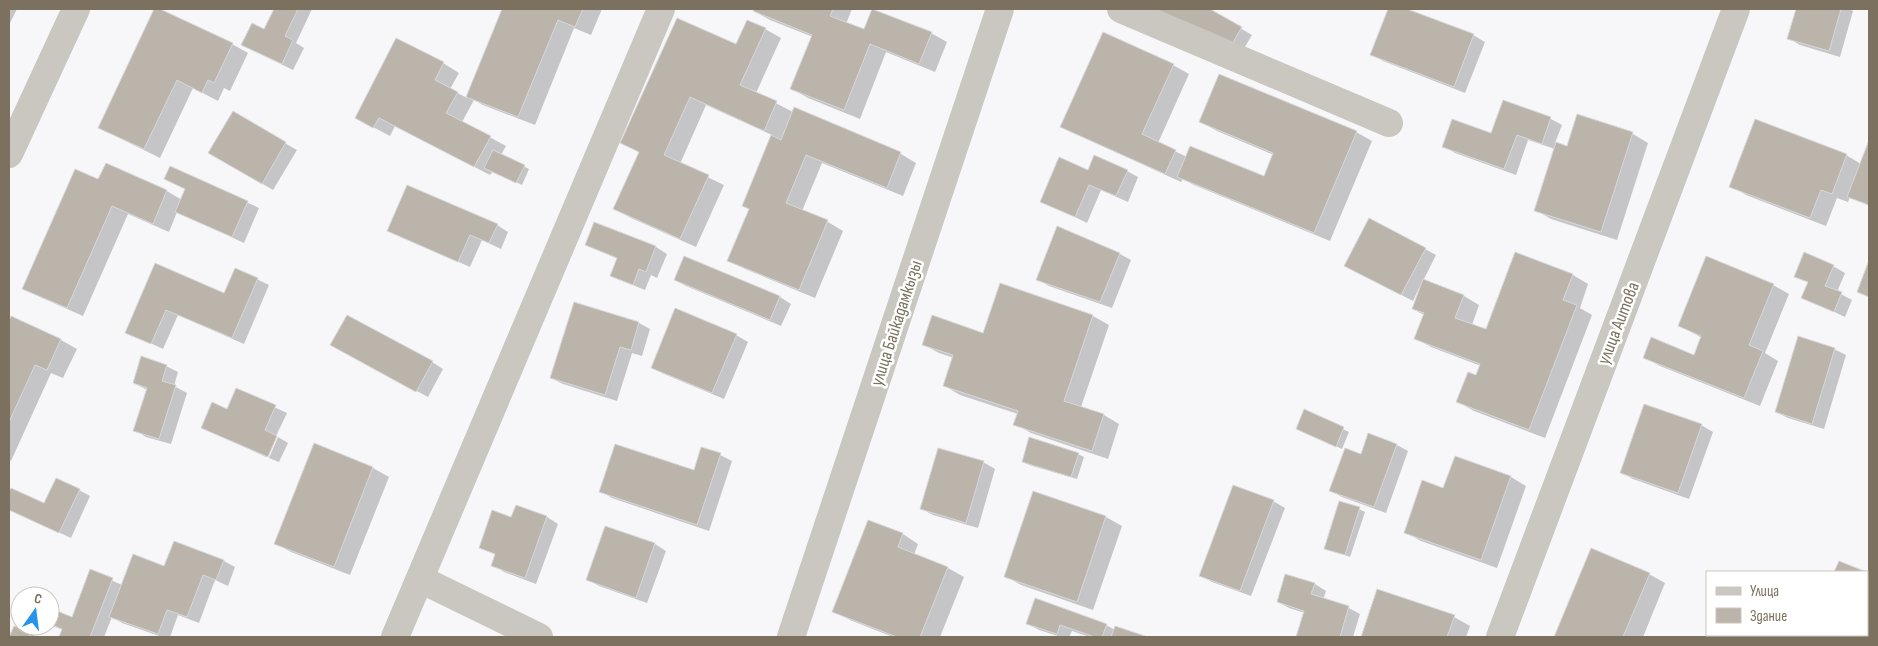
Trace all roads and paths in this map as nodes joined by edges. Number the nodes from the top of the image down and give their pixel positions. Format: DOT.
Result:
graph roads {
  1 [pos="76,9"];
  2 [pos="661,9"];
  3 [pos="1000,9"];
  4 [pos="1121,9"];
  5 [pos="1736,9"];
  6 [pos="1389,123"];
  7 [pos="9,154"];
  8 [pos="420,578"];
  9 [pos="395,637"];
  10 [pos="539,637"];
  11 [pos="791,637"];
  12 [pos="1500,637"];
  1 -- 7 [label="street"];
  2 -- 8 [label="street"];
  3 -- 11 [label="street, улица Байкадамкызы"];
  4 -- 6 [label="street"];
  5 -- 12 [label="street, улица Аитова"];
  8 -- 9 [label="street"];
  8 -- 10 [label="street"];
}
